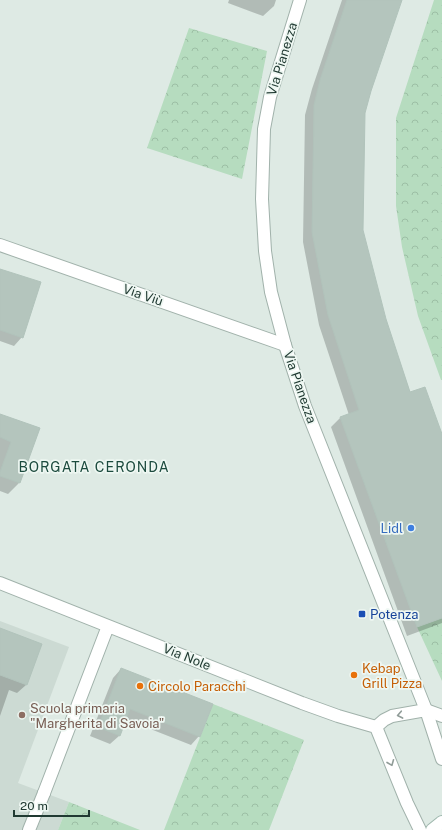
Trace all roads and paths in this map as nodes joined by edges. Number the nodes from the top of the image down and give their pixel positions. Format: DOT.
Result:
graph roads {
  1 [pos="300,0"];
  2 [pos="0,245"];
  3 [pos="285,344"];
  4 [pos="0,583"];
  5 [pos="108,626"];
  6 [pos="426,710"];
  7 [pos="442,716"];
  8 [pos="376,727"];
  9 [pos="442,758"];
  10 [pos="442,822"];
  11 [pos="29,830"];
  12 [pos="420,830"];
  13 [pos="432,830"];
  1 -- 3 [label="street, Via Pianezza"];
  2 -- 3 [label="street, Via Viù"];
  3 -- 6 [label="street, Via Pianezza"];
  4 -- 5 [label="street, Via Nole"];
  5 -- 8 [label="street, Via Nole"];
  5 -- 11 [label="street"];
  6 -- 7 [label="street"];
  6 -- 8 [label="street, one-way"];
  6 -- 9 [label="street, Via Pianezza"];
  8 -- 12 [label="street, one-way"];
  10 -- 13 [label="street"];
}
